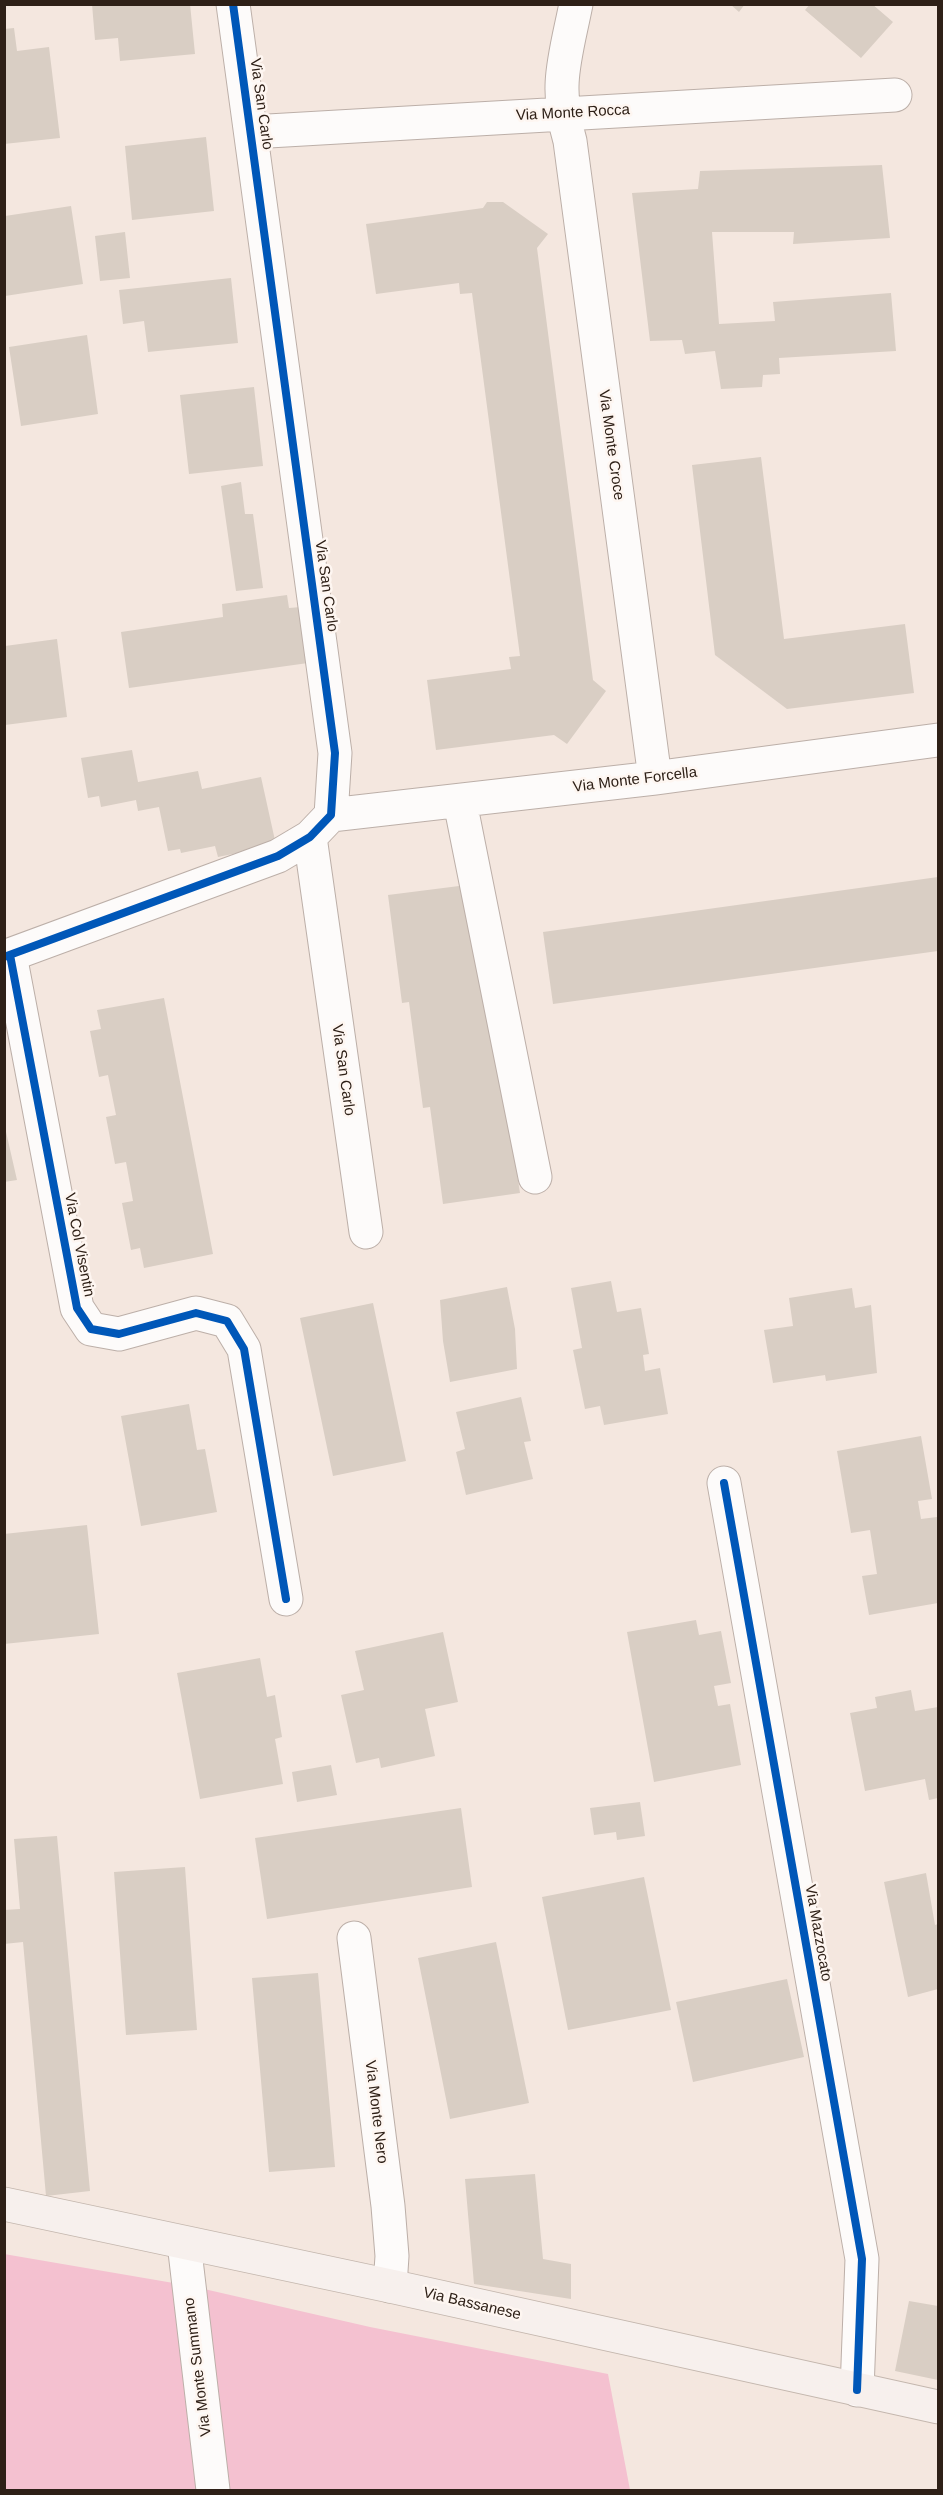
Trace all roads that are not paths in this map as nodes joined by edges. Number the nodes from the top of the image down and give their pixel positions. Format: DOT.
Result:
graph roads {
  1 [pos="233,4"];
  2 [pos="576,4"];
  3 [pos="896,94"];
  4 [pos="562,113"];
  5 [pos="251,132"];
  6 [pos="939,740"];
  7 [pos="654,778"];
  8 [pos="460,802"];
  9 [pos="321,826"];
  10 [pos="7,956"];
  11 [pos="535,1177"];
  12 [pos="366,1232"];
  13 [pos="724,1484"];
  14 [pos="286,1599"];
  15 [pos="354,1938"];
  16 [pos="4,2204"];
  17 [pos="184,2242"];
  18 [pos="390,2286"];
  19 [pos="857,2390"];
  20 [pos="939,2408"];
  21 [pos="213,2490"];
  1 -- 5 [label="street, Via San Carlo"];
  2 -- 4 [label="street, Via Monte Croce"];
  3 -- 4 [label="street, Via Monte Rocca"];
  4 -- 5 [label="street, Via Monte Rocca"];
  4 -- 7 [label="street, Via Monte Croce"];
  5 -- 9 [label="street, Via San Carlo"];
  6 -- 7 [label="street, Via Monte Forcella"];
  7 -- 8 [label="street, Via Monte Forcella"];
  8 -- 9 [label="street, Via Monte Forcella"];
  8 -- 11 [label="street"];
  9 -- 10 [label="street"];
  9 -- 12 [label="street, Via San Carlo"];
  10 -- 14 [label="street, Via Col Visentin"];
  13 -- 19 [label="street, Via Mazzocato"];
  15 -- 18 [label="street, Via Monte Nero"];
  16 -- 17 [label="main road, Via Bassanese"];
  17 -- 18 [label="main road, Via Bassanese"];
  17 -- 21 [label="street, Via Monte Summano"];
  18 -- 19 [label="main road, Via Bassanese"];
  19 -- 20 [label="main road, Via Bassanese"];
}
